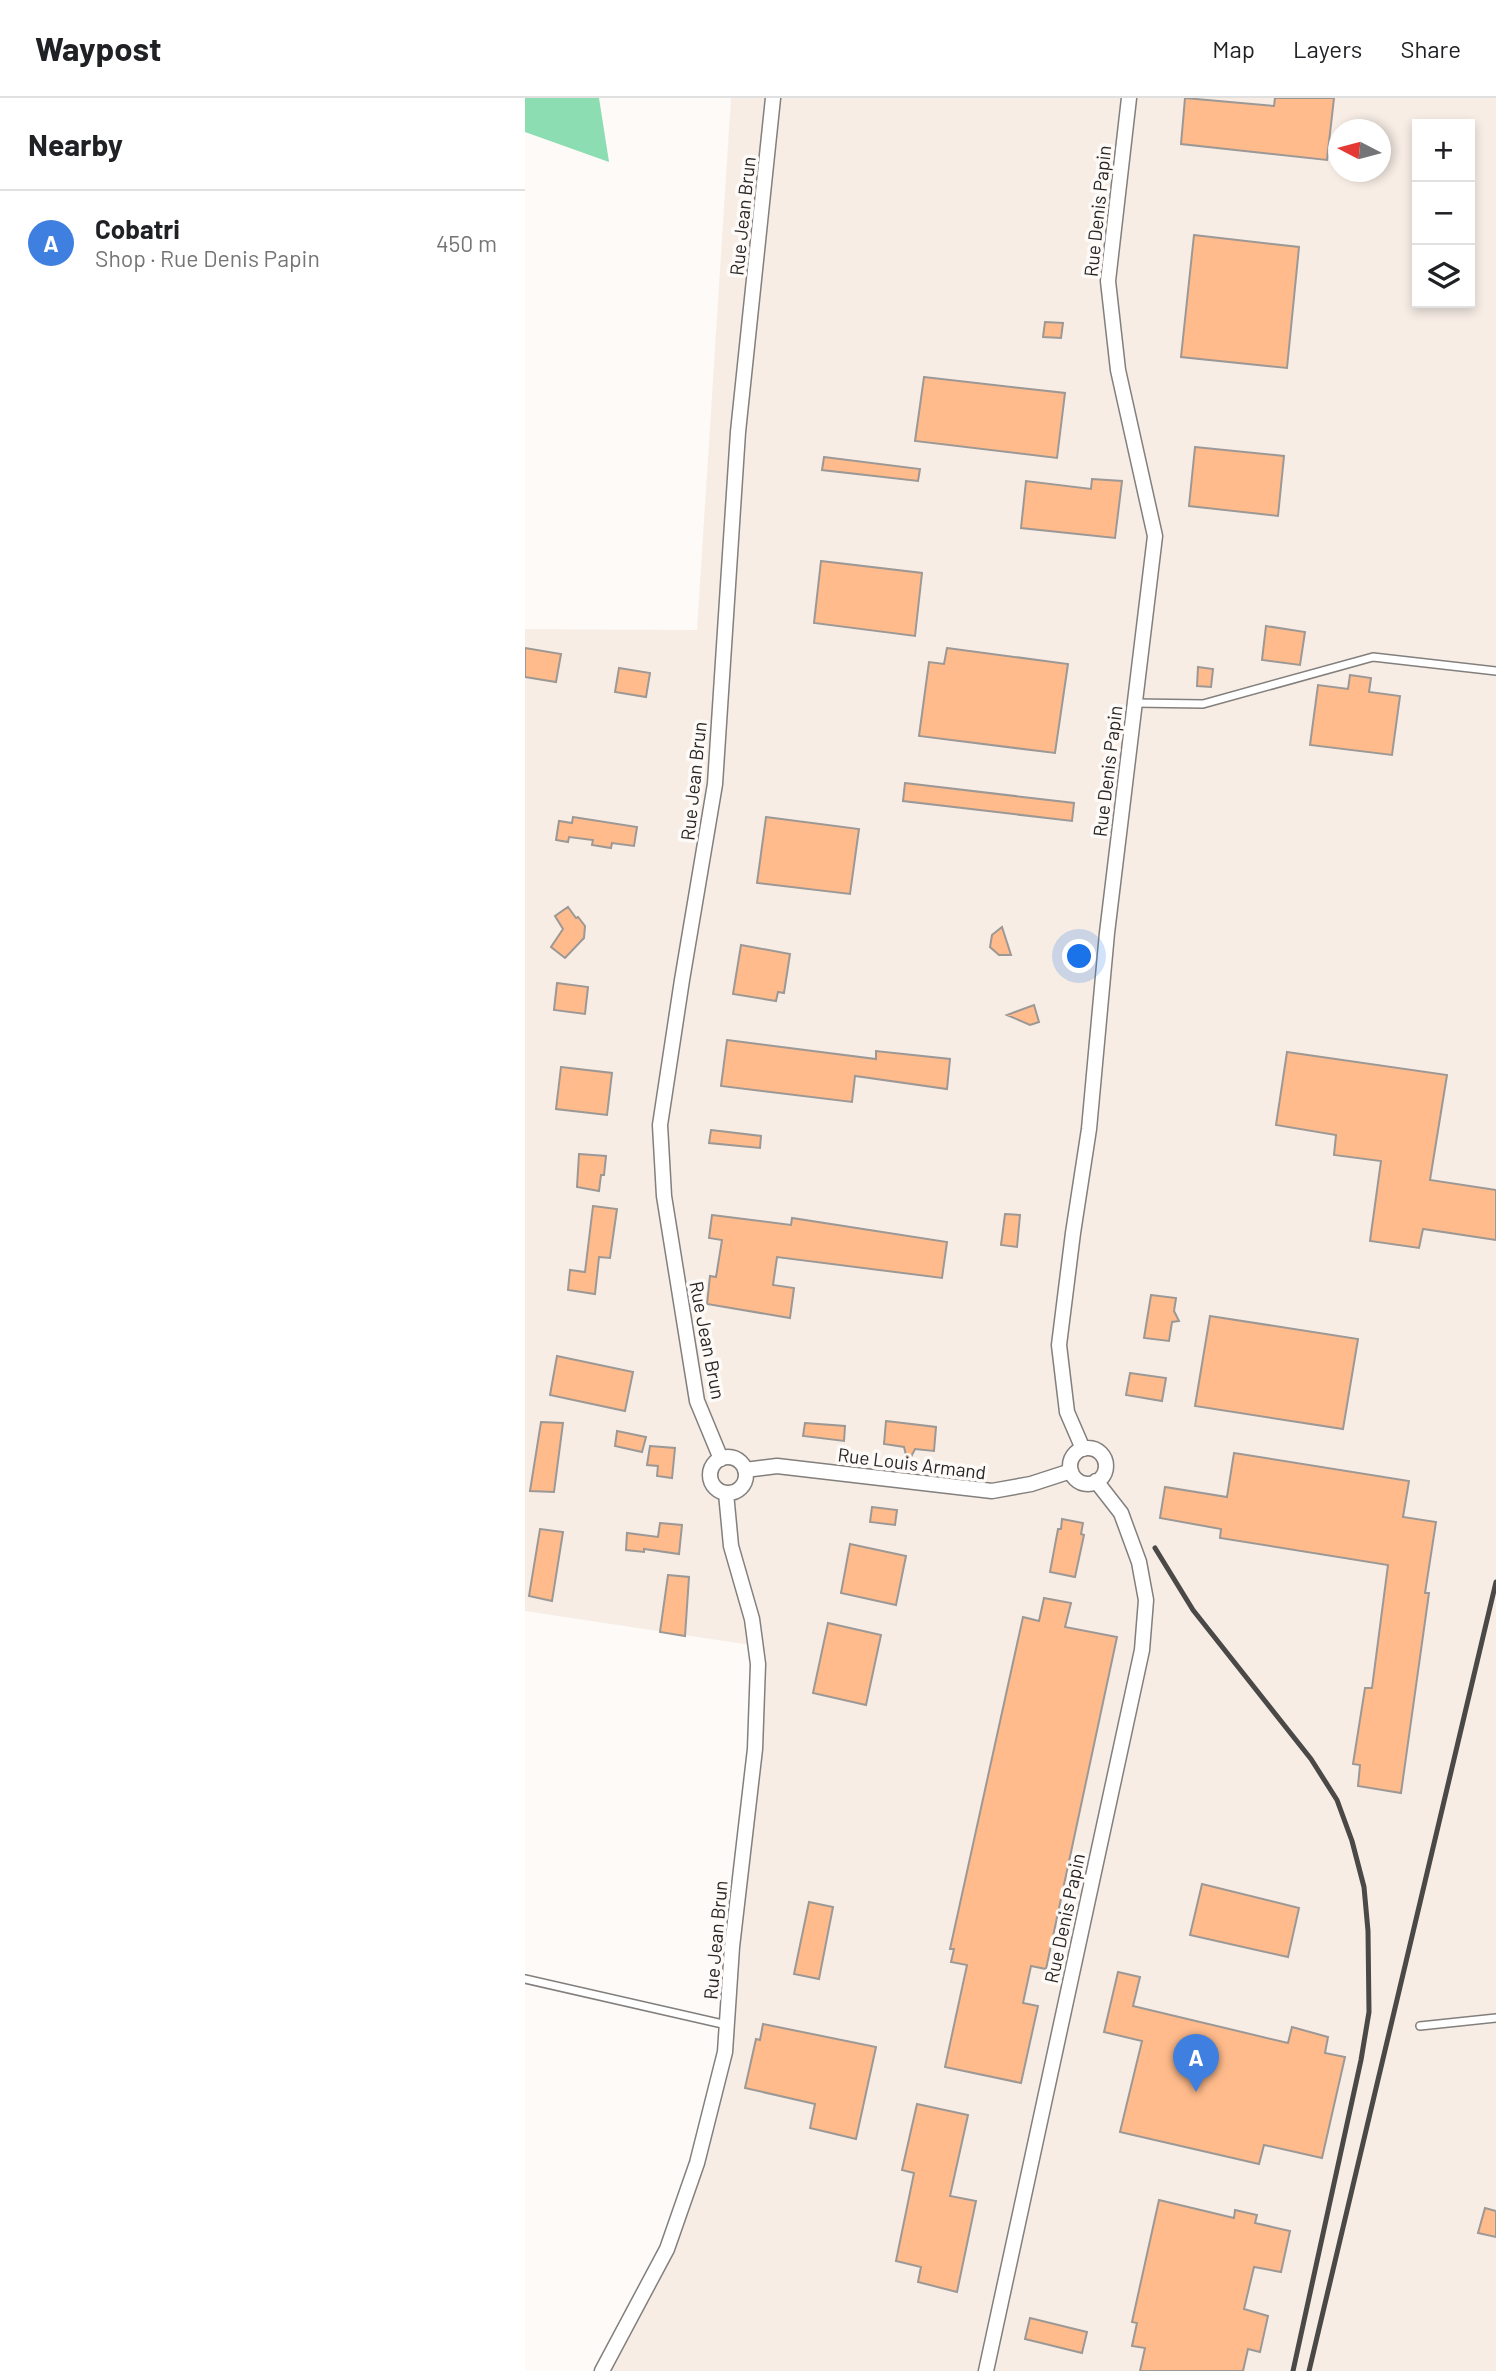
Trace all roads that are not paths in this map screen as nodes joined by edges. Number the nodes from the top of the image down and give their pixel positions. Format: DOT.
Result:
graph roads {
  1 [pos="773,98"];
  2 [pos="1129,98"];
  3 [pos="1496,671"];
  4 [pos="1135,703"];
  5 [pos="1083,1449"];
  6 [pos="721,1459"];
  7 [pos="745,1470"];
  8 [pos="1071,1471"];
  9 [pos="1096,1481"];
  10 [pos="726,1493"];
  11 [pos="525,1979"];
  12 [pos="1496,2018"];
  13 [pos="727,2025"];
  14 [pos="1420,2026"];
  15 [pos="602,2371"];
  16 [pos="986,2371"];
  1 -- 6 [label="street, Rue Jean Brun"];
  2 -- 4 [label="street, Rue Denis Papin"];
  3 -- 4 [label="lane"];
  4 -- 5 [label="street, Rue Denis Papin"];
  5 -- 8 [label="street"];
  5 -- 9 [label="street"];
  6 -- 7 [label="street"];
  6 -- 10 [label="street"];
  7 -- 8 [label="street, Rue Louis Armand"];
  7 -- 10 [label="street"];
  8 -- 9 [label="street"];
  9 -- 16 [label="street, Rue Denis Papin"];
  10 -- 13 [label="street, Rue Jean Brun"];
  11 -- 13 [label="lane"];
  12 -- 14 [label="lane"];
  13 -- 15 [label="street, Rue Jean Brun"];
}
